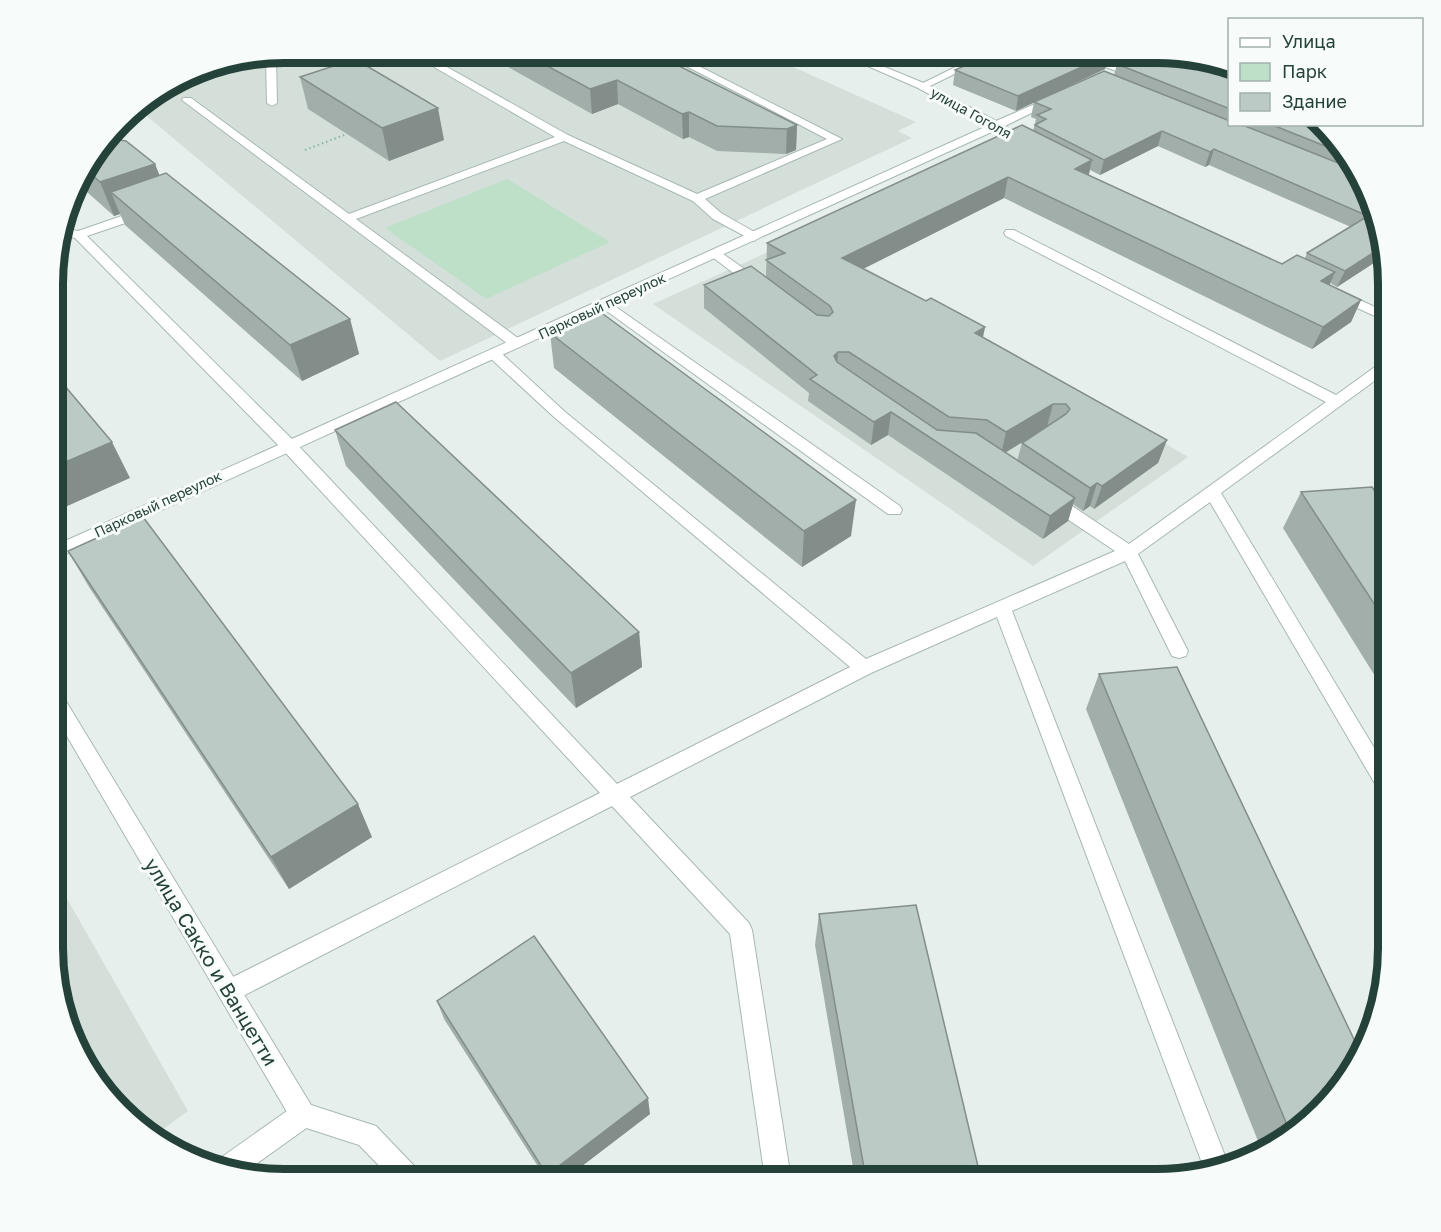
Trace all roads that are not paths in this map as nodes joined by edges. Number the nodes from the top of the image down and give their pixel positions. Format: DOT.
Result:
graph roads {
  1 [pos="271,63"];
  2 [pos="433,63"];
  3 [pos="686,63"];
  4 [pos="867,63"];
  5 [pos="971,63"];
  6 [pos="1113,63"];
  7 [pos="1100,79"];
  8 [pos="922,86"];
  9 [pos="1069,93"];
  10 [pos="187,100"];
  11 [pos="272,104"];
  12 [pos="996,126"];
  13 [pos="564,137"];
  14 [pos="1017,138"];
  15 [pos="697,198"];
  16 [pos="162,206"];
  17 [pos="346,219"];
  18 [pos="71,233"];
  19 [pos="1010,233"];
  20 [pos="754,237"];
  21 [pos="716,254"];
  22 [pos="1324,287"];
  23 [pos="769,293"];
  24 [pos="606,304"];
  25 [pos="1378,313"];
  26 [pos="517,344"];
  27 [pos="494,354"];
  28 [pos="1378,371"];
  29 [pos="1336,401"];
  30 [pos="288,445"];
  31 [pos="1040,492"];
  32 [pos="1212,492"];
  33 [pos="894,510"];
  34 [pos="63,549"];
  35 [pos="1129,552"];
  36 [pos="1002,608"];
  37 [pos="1179,651"];
  38 [pos="864,668"];
  39 [pos="63,713"];
  40 [pos="1378,771"];
  41 [pos="615,795"];
  42 [pos="229,991"];
  43 [pos="303,1115"];
  44 [pos="1214,1161"];
  45 [pos="235,1163"];
  46 [pos="399,1169"];
  47 [pos="777,1169"];
  1 -- 11 [label="street"];
  2 -- 13 [label="street"];
  3 -- 15 [label="street"];
  4 -- 8 [label="street, улица Гоголя"];
  5 -- 8 [label="street"];
  6 -- 7 [label="street"];
  8 -- 12 [label="street, улица Гоголя"];
  9 -- 12 [label="street, Парковый переулок"];
  10 -- 17 [label="street"];
  12 -- 14 [label="street, улица Гоголя"];
  12 -- 20 [label="street, Парковый переулок"];
  13 -- 15 [label="street"];
  13 -- 17 [label="street"];
  15 -- 20 [label="street"];
  16 -- 18 [label="street"];
  17 -- 26 [label="street"];
  18 -- 30 [label="street"];
  19 -- 29 [label="street"];
  20 -- 21 [label="street, Парковый переулок"];
  21 -- 23 [label="street"];
  21 -- 24 [label="street, Парковый переулок"];
  22 -- 25 [label="street"];
  24 -- 26 [label="street, Парковый переулок"];
  24 -- 33 [label="street"];
  26 -- 27 [label="street, Парковый переулок"];
  27 -- 30 [label="street, Парковый переулок"];
  27 -- 38 [label="street"];
  28 -- 29 [label="street"];
  29 -- 32 [label="street"];
  30 -- 34 [label="street, Парковый переулок"];
  30 -- 41 [label="street"];
  31 -- 35 [label="street"];
  32 -- 35 [label="street"];
  32 -- 40 [label="street"];
  35 -- 36 [label="street"];
  35 -- 37 [label="street"];
  36 -- 38 [label="street"];
  36 -- 44 [label="street"];
  38 -- 41 [label="street"];
  39 -- 42 [label="street, улица Сакко и Ванцетти"];
  41 -- 42 [label="street"];
  41 -- 47 [label="street"];
  42 -- 43 [label="street, улица Сакко и Ванцетти"];
  43 -- 45 [label="street"];
  43 -- 46 [label="street"];
}
